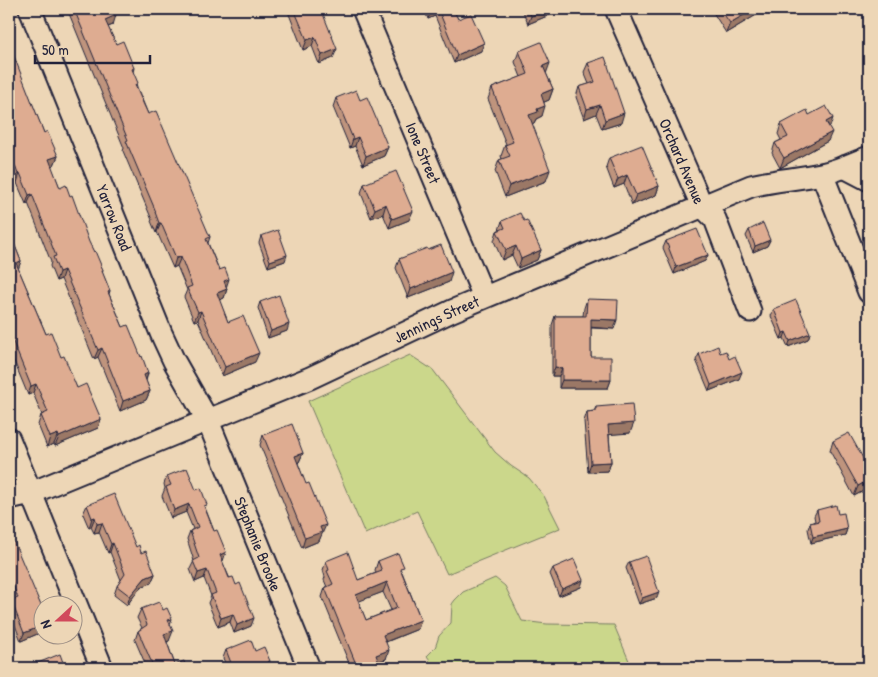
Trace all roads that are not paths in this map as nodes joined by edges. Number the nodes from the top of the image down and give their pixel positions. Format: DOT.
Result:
graph roads {
  1 [pos="30,9"];
  2 [pos="362,9"];
  3 [pos="616,9"];
  4 [pos="869,157"];
  5 [pos="844,168"];
  6 [pos="822,174"];
  7 [pos="869,180"];
  8 [pos="702,206"];
  9 [pos="869,292"];
  10 [pos="484,297"];
  11 [pos="750,311"];
  12 [pos="208,421"];
  13 [pos="9,439"];
  14 [pos="31,494"];
  15 [pos="9,498"];
  16 [pos="102,668"];
  17 [pos="309,668"];
  1 -- 12 [label="street, Yarrow Road"];
  2 -- 10 [label="street, Ione Street"];
  3 -- 8 [label="street, Orchard Avenue"];
  4 -- 5 [label="street, Jennings Street"];
  5 -- 6 [label="street, Jennings Street"];
  5 -- 7 [label="street"];
  6 -- 8 [label="street, Jennings Street"];
  6 -- 9 [label="street"];
  8 -- 10 [label="street, Jennings Street"];
  8 -- 11 [label="street, Orchard Avenue"];
  10 -- 12 [label="street, Jennings Street"];
  12 -- 14 [label="street, Jennings Street"];
  12 -- 17 [label="street, Stephanie Brooke"];
  13 -- 14 [label="street"];
  14 -- 15 [label="street, Jennings Street"];
  14 -- 16 [label="street"];
}
